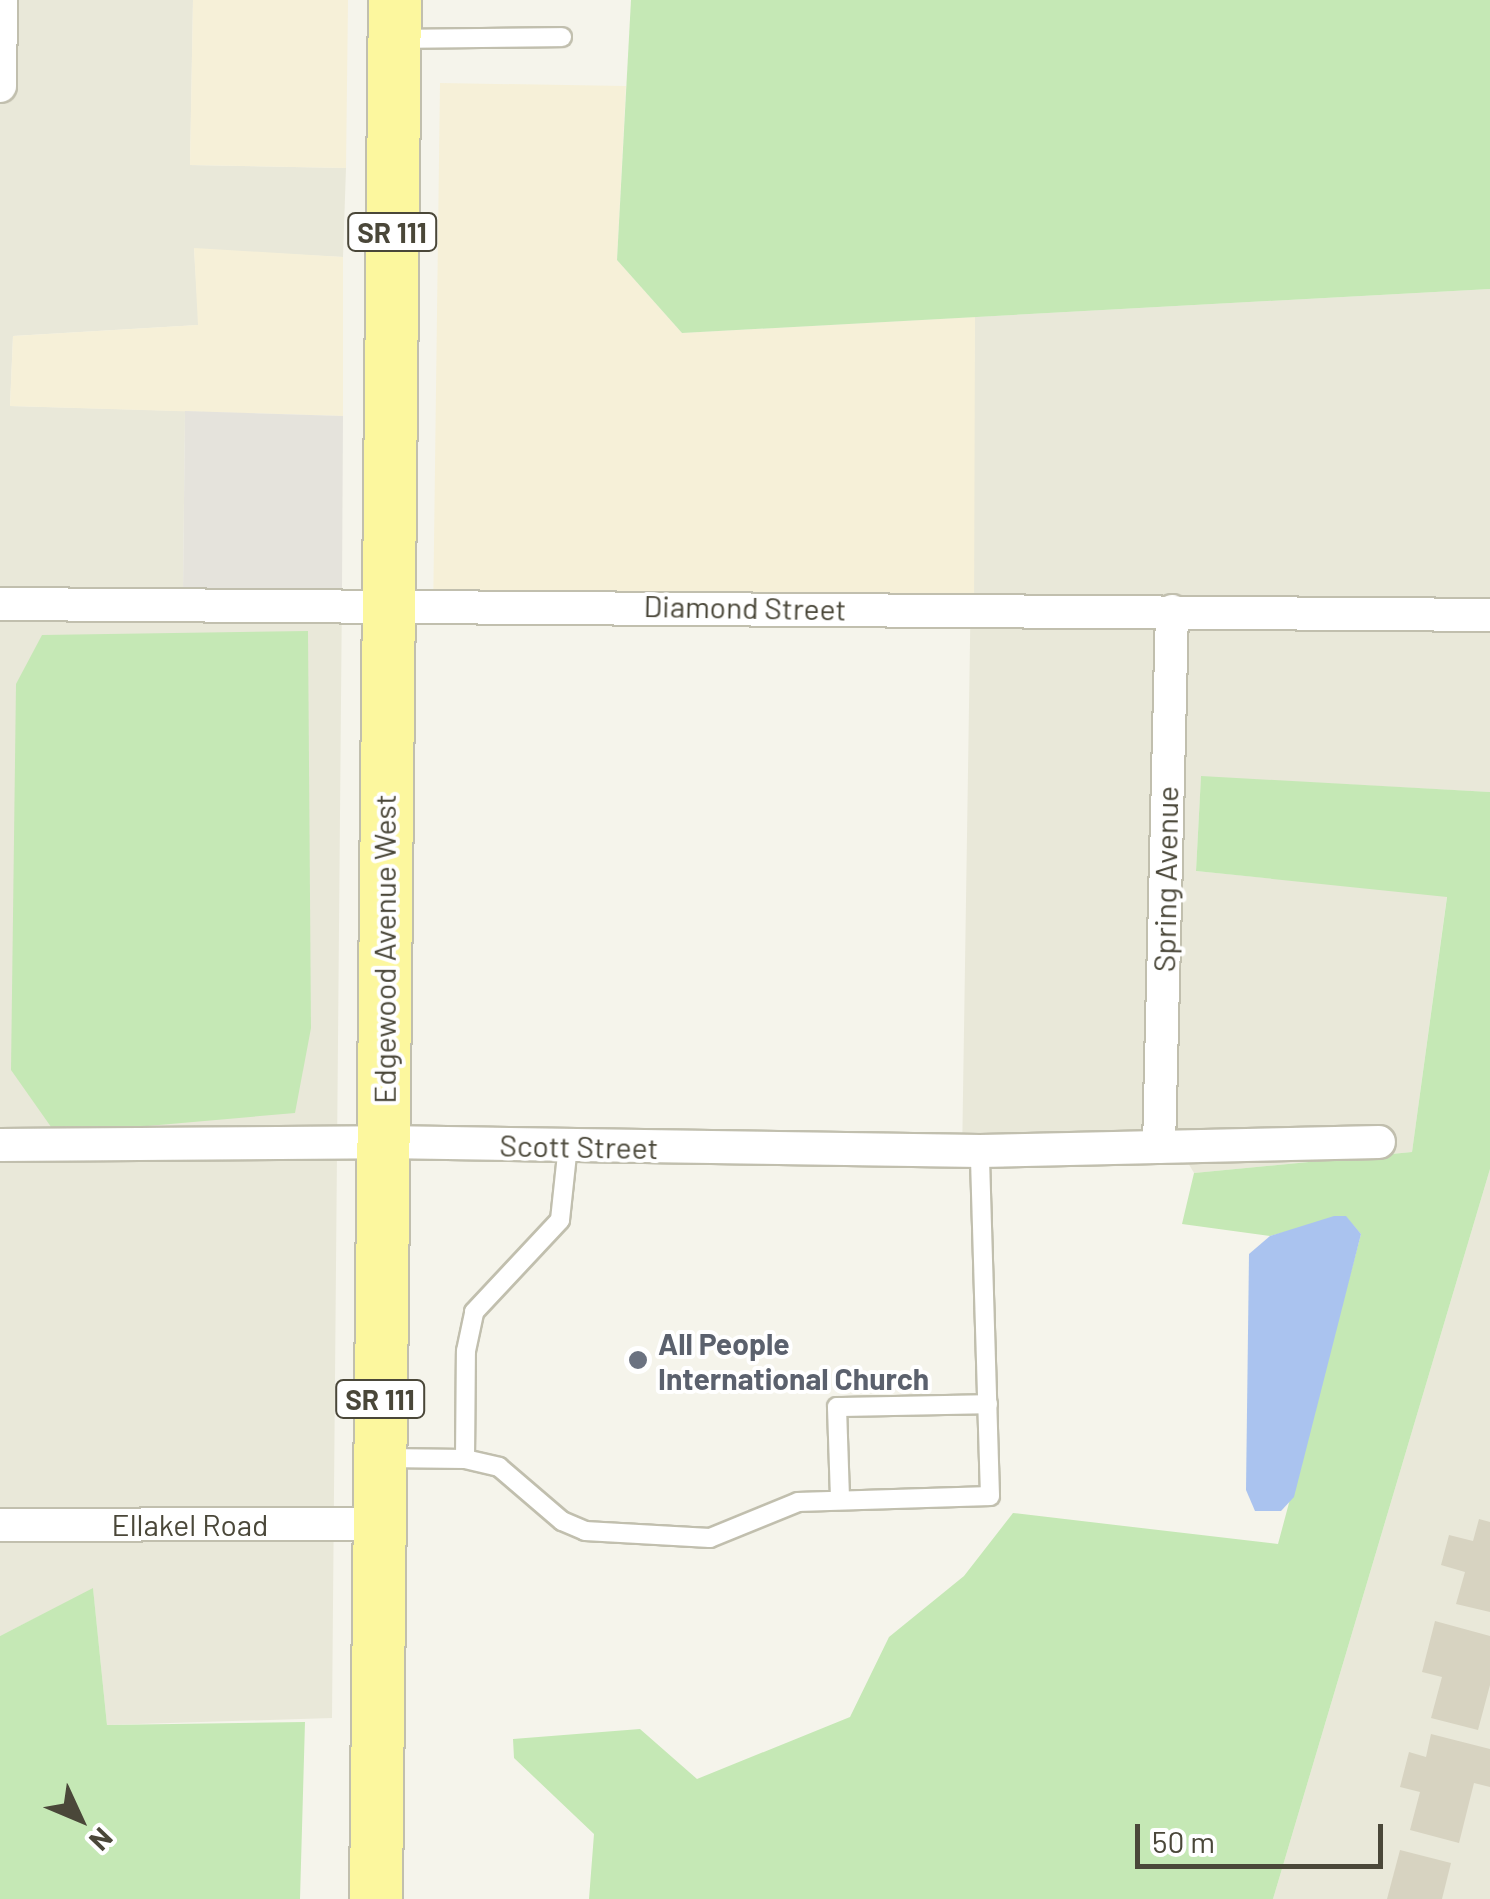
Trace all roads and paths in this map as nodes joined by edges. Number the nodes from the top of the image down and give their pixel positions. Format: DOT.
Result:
graph roads {
  1 [pos="1,0"];
  2 [pos="395,20"];
  3 [pos="562,38"];
  4 [pos="0,86"];
  5 [pos="0,604"];
  6 [pos="388,604"];
  7 [pos="1172,611"];
  8 [pos="1490,615"];
  9 [pos="383,1142"];
  10 [pos="1380,1142"];
  11 [pos="568,1145"];
  12 [pos="0,1146"];
  13 [pos="1159,1147"];
  14 [pos="980,1151"];
  15 [pos="988,1404"];
  16 [pos="380,1458"];
  17 [pos="465,1459"];
  18 [pos="840,1498"];
  19 [pos="380,1524"];
  20 [pos="0,1525"];
  21 [pos="376,1899"];
  1 -- 4 [label="street"];
  2 -- 3 [label="lane"];
  2 -- 6 [label="main road, Edgewood Avenue West / SR 111"];
  5 -- 6 [label="street, Diamond Street"];
  6 -- 7 [label="street, Diamond Street"];
  6 -- 9 [label="main road, Edgewood Avenue West / SR 111"];
  7 -- 8 [label="street, Diamond Street"];
  7 -- 13 [label="street, Spring Avenue"];
  9 -- 11 [label="street, Scott Street"];
  9 -- 12 [label="street, Scott Street"];
  9 -- 16 [label="main road, Edgewood Avenue West / SR 111"];
  10 -- 13 [label="street, Scott Street"];
  11 -- 14 [label="street, Scott Street"];
  11 -- 17 [label="lane"];
  13 -- 14 [label="street, Scott Street"];
  14 -- 15 [label="lane"];
  15 -- 18 [label="lane"];
  15 -- 18 [label="lane"];
  16 -- 17 [label="lane"];
  16 -- 19 [label="main road, Edgewood Avenue West / SR 111"];
  17 -- 18 [label="lane"];
  19 -- 20 [label="street, Ellakel Road"];
  19 -- 21 [label="main road, Edgewood Avenue West / SR 111"];
}
